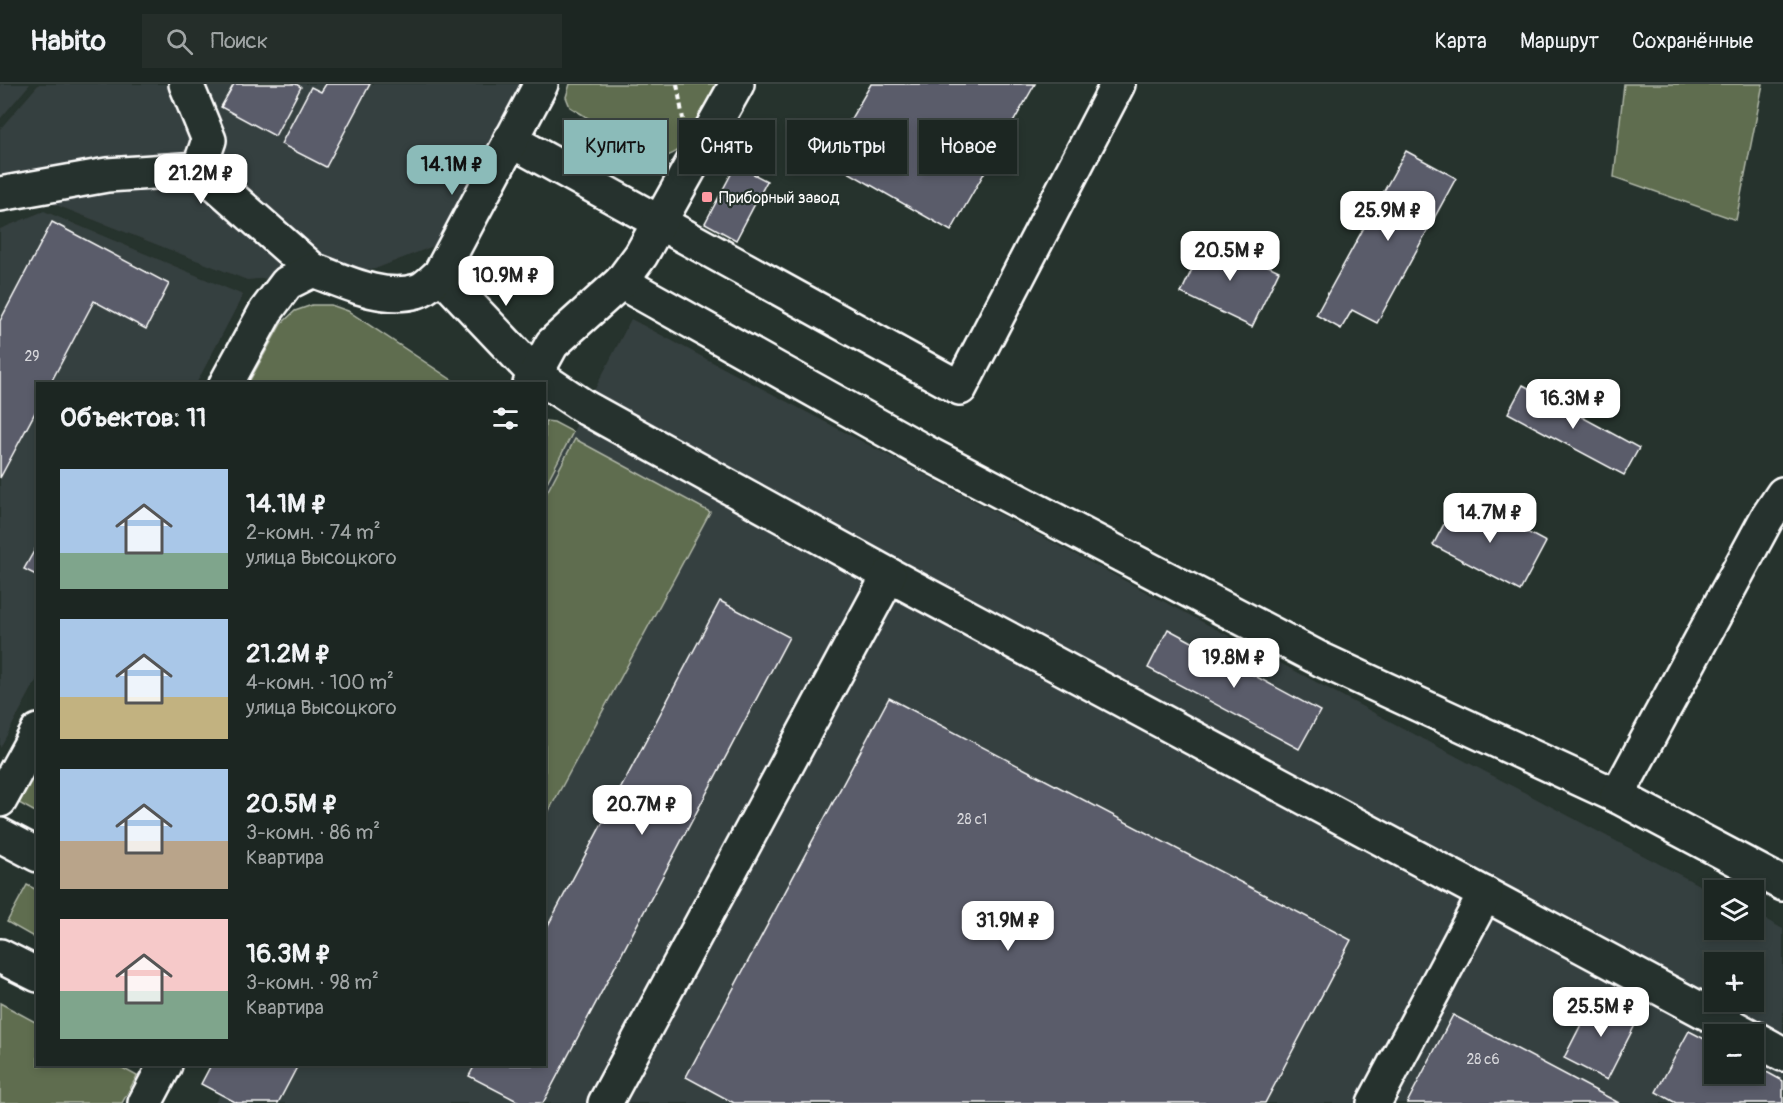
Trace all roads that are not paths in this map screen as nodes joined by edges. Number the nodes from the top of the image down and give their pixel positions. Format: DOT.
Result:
graph roads {
  1 [pos="186,84"];
  2 [pos="541,84"];
  3 [pos="737,84"];
  4 [pos="1118,84"];
  5 [pos="510,140"];
  6 [pos="199,169"];
  7 [pos="0,194"];
  8 [pos="659,223"];
  9 [pos="313,270"];
  10 [pos="440,274"];
  11 [pos="621,282"];
  12 [pos="532,379"];
  13 [pos="227,382"];
  14 [pos="546,387"];
  15 [pos="1783,494"];
  16 [pos="889,575"];
  17 [pos="36,735"];
  18 [pos="1617,796"];
  19 [pos="0,800"];
  20 [pos="0,835"];
  21 [pos="36,854"];
  22 [pos="1783,884"];
  23 [pos="1485,894"];
  24 [pos="0,956"];
  25 [pos="36,974"];
  26 [pos="1727,1024"];
  27 [pos="1764,1044"];
  28 [pos="1783,1054"];
  29 [pos="164,1066"];
  30 [pos="145,1103"];
  31 [pos="605,1103"];
  32 [pos="1374,1103"];
  1 -- 6 [label="street"];
  2 -- 5 [label="street"];
  3 -- 8 [label="street"];
  4 -- 8 [label="street"];
  5 -- 8 [label="street"];
  5 -- 10 [label="street"];
  6 -- 7 [label="street"];
  6 -- 9 [label="street"];
  8 -- 11 [label="street"];
  9 -- 10 [label="street"];
  9 -- 13 [label="street"];
  10 -- 12 [label="street"];
  11 -- 12 [label="street"];
  11 -- 18 [label="street"];
  14 -- 16 [label="street"];
  15 -- 18 [label="street"];
  16 -- 23 [label="street"];
  16 -- 31 [label="street"];
  17 -- 19 [label="street"];
  18 -- 22 [label="street"];
  20 -- 21 [label="street"];
  23 -- 26 [label="street"];
  23 -- 32 [label="street"];
  24 -- 25 [label="street"];
  27 -- 28 [label="street"];
  29 -- 30 [label="street"];
}
